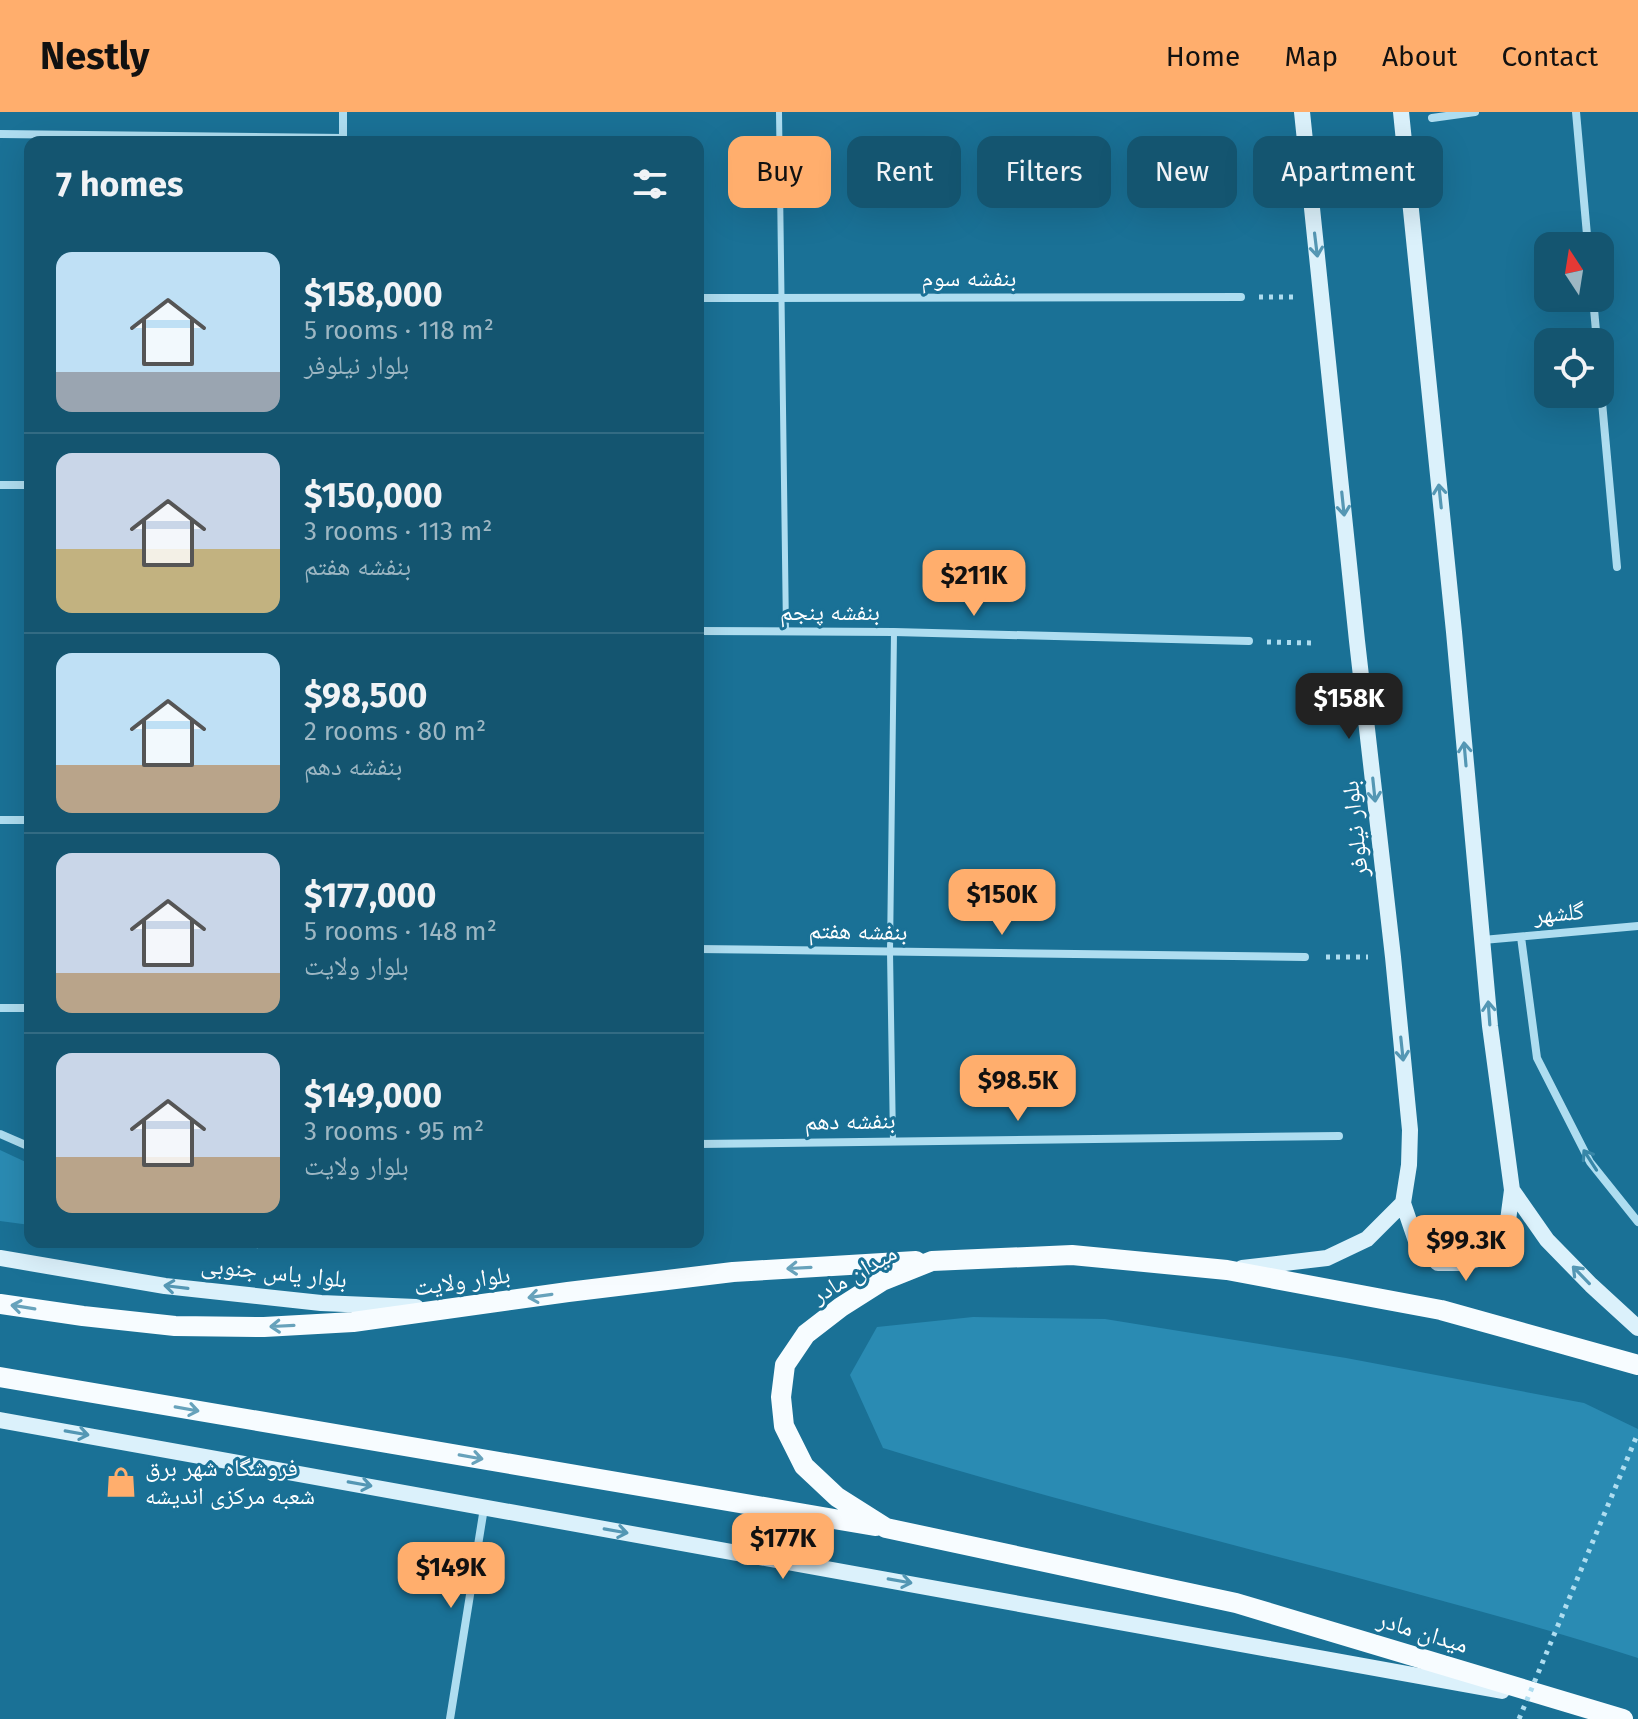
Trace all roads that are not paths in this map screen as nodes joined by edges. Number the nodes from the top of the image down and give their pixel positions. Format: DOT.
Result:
graph roads {
  1 [pos="343,112"];
  2 [pos="779,112"];
  3 [pos="1302,112"];
  4 [pos="1401,112"];
  5 [pos="1475,112"];
  6 [pos="1576,112"];
  7 [pos="1432,118"];
  8 [pos="0,134"];
  9 [pos="114,136"];
  10 [pos="343,136"];
  11 [pos="1587,232"];
  12 [pos="1241,297"];
  13 [pos="704,298"];
  14 [pos="781,298"];
  15 [pos="1603,408"];
  16 [pos="0,485"];
  17 [pos="24,485"];
  18 [pos="1617,567"];
  19 [pos="704,631"];
  20 [pos="786,631"];
  21 [pos="894,632"];
  22 [pos="1249,641"];
  23 [pos="0,820"];
  24 [pos="24,820"];
  25 [pos="1638,926"];
  26 [pos="1521,937"];
  27 [pos="1483,940"];
  28 [pos="704,949"];
  29 [pos="890,952"];
  30 [pos="1305,957"];
  31 [pos="0,1008"];
  32 [pos="24,1008"];
  33 [pos="0,1134"];
  34 [pos="1339,1136"];
  35 [pos="893,1141"];
  36 [pos="24,1144"];
  37 [pos="704,1144"];
  38 [pos="1512,1190"];
  39 [pos="1403,1203"];
  40 [pos="1638,1222"];
  41 [pos="0,1258"];
  42 [pos="932,1261"];
  43 [pos="1227,1270"];
  44 [pos="0,1304"];
  45 [pos="449,1309"];
  46 [pos="1638,1328"];
  47 [pos="1638,1365"];
  48 [pos="0,1377"];
  49 [pos="0,1420"];
  50 [pos="485,1507"];
  51 [pos="886,1528"];
  52 [pos="1572,1703"];
  53 [pos="450,1719"];
  54 [pos="1597,1719"];
  55 [pos="1623,1719"];
  1 -- 10 [label="street"];
  2 -- 14 [label="lane"];
  3 -- 39 [label="main road, بلوار نیلوفر, one-way"];
  27 -- 4 [label="main road, one-way"];
  5 -- 7 [label="street"];
  6 -- 11 [label="street"];
  8 -- 9 [label="street"];
  12 -- 14 [label="street, بنفشه سوم"];
  13 -- 14 [label="street, بنفشه سوم"];
  14 -- 20 [label="lane"];
  15 -- 18 [label="street"];
  16 -- 17 [label="street"];
  19 -- 20 [label="street, بنفشه پنجم"];
  20 -- 21 [label="street, بنفشه پنجم"];
  21 -- 22 [label="street, بنفشه پنجم"];
  21 -- 29 [label="lane"];
  23 -- 24 [label="street"];
  25 -- 26 [label="street, گلشهر"];
  26 -- 27 [label="street, گلشهر"];
  40 -- 26 [label="street, one-way"];
  38 -- 27 [label="main road, one-way"];
  28 -- 29 [label="street, بنفشه هفتم"];
  29 -- 30 [label="street, بنفشه هفتم"];
  29 -- 35 [label="lane"];
  31 -- 32 [label="street"];
  33 -- 36 [label="street"];
  34 -- 35 [label="street, بنفشه دهم"];
  35 -- 37 [label="street, بنفشه دهم"];
  38 -- 39 [label="main road"];
  46 -- 38 [label="main road, one-way"];
  39 -- 43 [label="main road"];
  45 -- 41 [label="main road, بلوار یاس جنوبی, one-way"];
  42 -- 43 [label="main road, میدان مادر"];
  42 -- 45 [label="main road, بلوار ولایت, one-way"];
  42 -- 51 [label="main road, میدان مادر"];
  43 -- 47 [label="main road, میدان مادر"];
  45 -- 44 [label="main road, بلوار ولایت, one-way"];
  48 -- 51 [label="main road, one-way"];
  49 -- 50 [label="main road, one-way"];
  50 -- 52 [label="main road, one-way"];
  50 -- 53 [label="street"];
  51 -- 52 [label="main road, میدان مادر"];
  52 -- 54 [label="main road"];
  52 -- 55 [label="main road, میدان مادر"];
}
